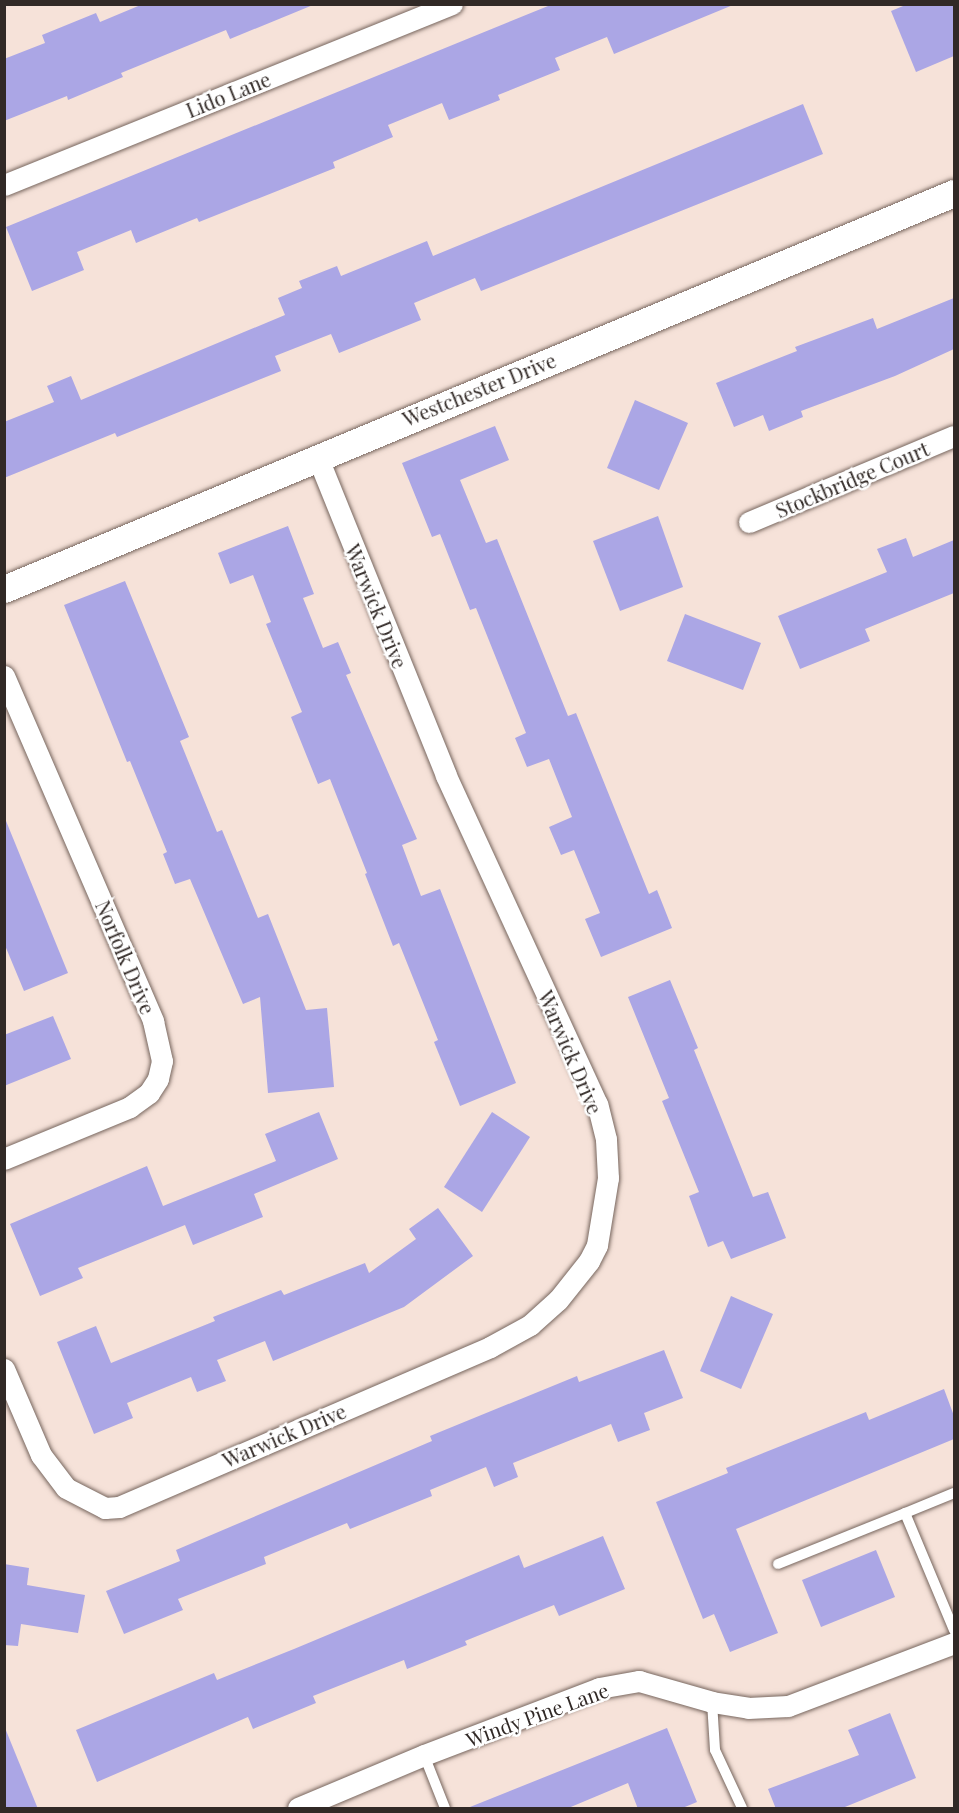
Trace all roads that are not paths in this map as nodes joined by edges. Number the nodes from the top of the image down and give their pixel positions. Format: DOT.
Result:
graph roads {
  1 [pos="452,4"];
  2 [pos="4,185"];
  3 [pos="954,193"];
  4 [pos="954,436"];
  5 [pos="317,456"];
  6 [pos="749,522"];
  7 [pos="4,589"];
  8 [pos="4,676"];
  9 [pos="4,1159"];
  10 [pos="4,1369"];
  11 [pos="954,1493"];
  12 [pos="905,1513"];
  13 [pos="778,1564"];
  14 [pos="954,1630"];
  15 [pos="954,1643"];
  16 [pos="712,1702"];
  17 [pos="424,1755"];
  18 [pos="298,1809"];
  19 [pos="445,1809"];
  20 [pos="742,1809"];
  1 -- 2 [label="street, Lido Lane"];
  3 -- 5 [label="street, Westchester Drive"];
  4 -- 6 [label="street, Stockbridge Court"];
  5 -- 7 [label="street, Westchester Drive"];
  5 -- 10 [label="street, Warwick Drive"];
  8 -- 9 [label="street, Norfolk Drive"];
  11 -- 12 [label="lane"];
  12 -- 13 [label="lane"];
  12 -- 14 [label="lane"];
  15 -- 16 [label="street, Windy Pine Lane"];
  16 -- 17 [label="street, Windy Pine Lane"];
  16 -- 20 [label="lane"];
  17 -- 18 [label="street, Windy Pine Lane"];
  17 -- 19 [label="lane"];
}
